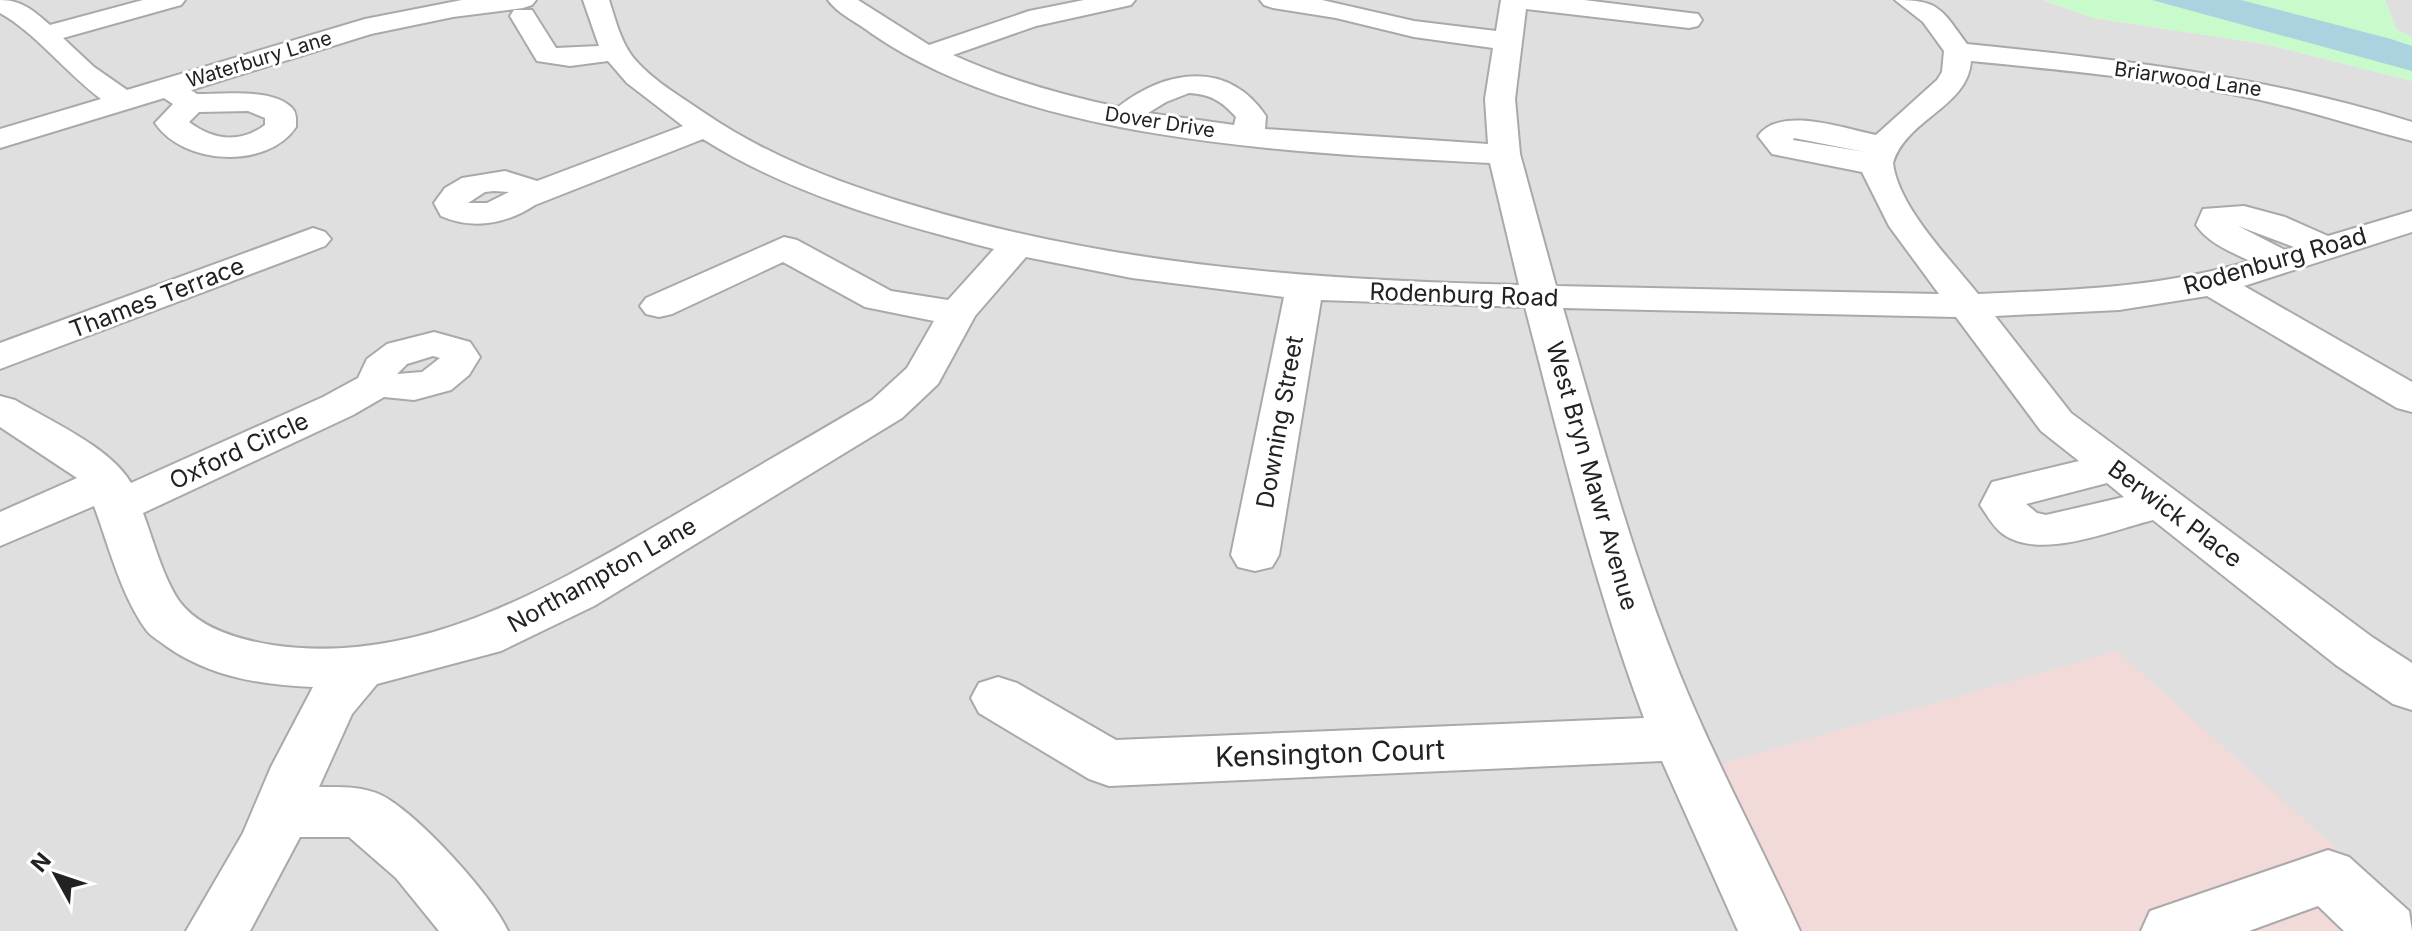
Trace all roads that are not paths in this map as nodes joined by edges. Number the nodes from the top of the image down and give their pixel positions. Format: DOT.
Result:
graph roads {
  1 [pos="172,0"];
  2 [pos="596,0"];
  3 [pos="841,0"];
  4 [pos="1122,0"];
  5 [pos="1273,0"];
  6 [pos="1908,0"];
  7 [pos="0,2"];
  8 [pos="523,8"];
  9 [pos="1513,14"];
  10 [pos="1689,20"];
  11 [pos="45,35"];
  12 [pos="1958,51"];
  13 [pos="616,52"];
  14 [pos="925,56"];
  15 [pos="179,95"];
  16 [pos="123,101"];
  17 [pos="1124,117"];
  18 [pos="705,128"];
  19 [pos="2412,132"];
  20 [pos="1248,137"];
  21 [pos="0,139"];
  22 [pos="1504,154"];
  23 [pos="523,198"];
  24 [pos="2412,221"];
  25 [pos="313,239"];
  26 [pos="1017,245"];
  27 [pos="2326,248"];
  28 [pos="2283,262"];
  29 [pos="2213,284"];
  30 [pos="1304,288"];
  31 [pos="1541,298"];
  32 [pos="659,306"];
  33 [pos="1969,306"];
  34 [pos="958,312"];
  35 [pos="0,357"];
  36 [pos="380,382"];
  37 [pos="2412,399"];
  38 [pos="0,409"];
  39 [pos="2115,467"];
  40 [pos="114,494"];
  41 [pos="2160,503"];
  42 [pos="0,530"];
  43 [pos="1255,555"];
  44 [pos="360,669"];
  45 [pos="2412,690"];
  46 [pos="998,698"];
  47 [pos="1679,738"];
  48 [pos="280,815"];
  49 [pos="217,931"];
  50 [pos="477,931"];
  51 [pos="1769,931"];
  52 [pos="2172,931"];
  53 [pos="2387,931"];
  1 -- 11 [label="street"];
  2 -- 13 [label="street, Rodenburg Road"];
  3 -- 14 [label="street, Dover Drive"];
  4 -- 14 [label="street"];
  5 -- 9 [label="street"];
  6 -- 12 [label="street"];
  7 -- 11 [label="street"];
  8 -- 13 [label="street"];
  8 -- 15 [label="street, Waterbury Lane"];
  9 -- 10 [label="street"];
  9 -- 22 [label="street, West Bryn Mawr Avenue"];
  11 -- 16 [label="street"];
  12 -- 19 [label="street, Briarwood Lane"];
  12 -- 33 [label="street, Berwick Place"];
  13 -- 18 [label="street, Rodenburg Road"];
  14 -- 17 [label="street, Dover Drive"];
  15 -- 15 [label="street"];
  15 -- 16 [label="street, Waterbury Lane"];
  16 -- 21 [label="street, Waterbury Lane"];
  17 -- 20 [label="street, Dover Drive"];
  17 -- 20 [label="street"];
  18 -- 23 [label="street"];
  18 -- 26 [label="street, Rodenburg Road"];
  20 -- 22 [label="street, Dover Drive"];
  22 -- 31 [label="street, West Bryn Mawr Avenue"];
  24 -- 27 [label="street, Rodenburg Road"];
  25 -- 35 [label="street, Thames Terrace"];
  26 -- 30 [label="street, Rodenburg Road"];
  26 -- 34 [label="street, Northampton Lane"];
  27 -- 28 [label="street, Rodenburg Road"];
  27 -- 28 [label="street"];
  28 -- 29 [label="street, Rodenburg Road"];
  29 -- 33 [label="street, Rodenburg Road"];
  29 -- 37 [label="street"];
  30 -- 31 [label="street, Rodenburg Road"];
  30 -- 43 [label="street, Downing Street"];
  31 -- 33 [label="street, Rodenburg Road"];
  31 -- 47 [label="street, West Bryn Mawr Avenue"];
  32 -- 34 [label="street"];
  33 -- 39 [label="street, Berwick Place"];
  34 -- 44 [label="street, Northampton Lane"];
  36 -- 40 [label="street, Oxford Circle"];
  38 -- 40 [label="street"];
  39 -- 41 [label="street, Berwick Place"];
  39 -- 41 [label="street"];
  40 -- 42 [label="street, Oxford Circle"];
  40 -- 44 [label="street, Northampton Lane"];
  41 -- 45 [label="street, Berwick Place"];
  44 -- 48 [label="street"];
  46 -- 47 [label="street, Kensington Court"];
  47 -- 51 [label="street, West Bryn Mawr Avenue"];
  48 -- 49 [label="street"];
  48 -- 50 [label="street"];
  52 -- 53 [label="street"];
}
